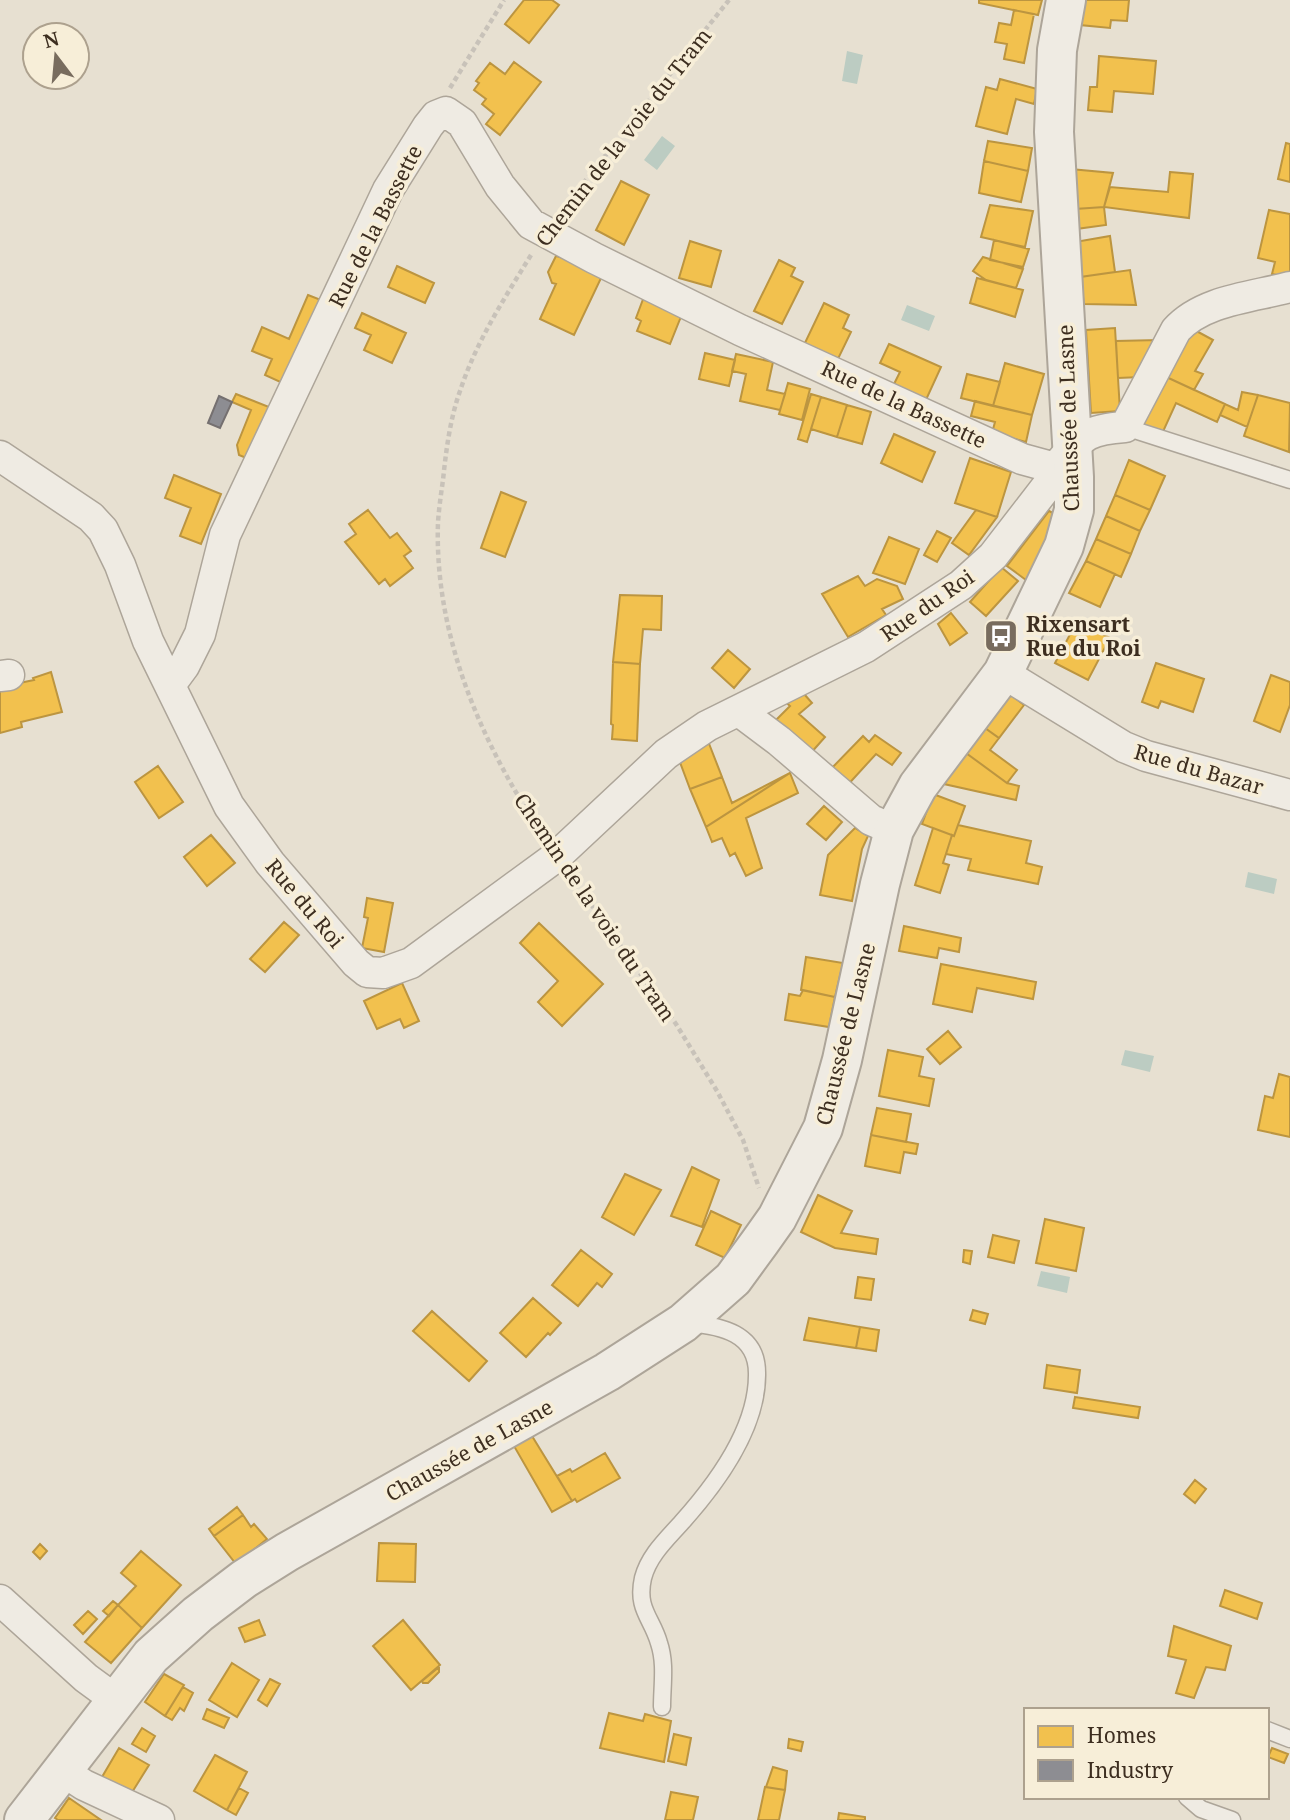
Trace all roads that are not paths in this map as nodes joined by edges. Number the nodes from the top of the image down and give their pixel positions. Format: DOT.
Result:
graph roads {
  1 [pos="1066,0"];
  2 [pos="1290,287"];
  3 [pos="1125,427"];
  4 [pos="1072,449"];
  5 [pos="0,456"];
  6 [pos="1290,480"];
  7 [pos="1003,673"];
  8 [pos="170,685"];
  9 [pos="739,711"];
  10 [pos="1290,795"];
  11 [pos="894,830"];
  12 [pos="683,1323"];
  13 [pos="0,1600"];
  14 [pos="116,1700"];
  15 [pos="662,1707"];
  16 [pos="1269,1731"];
  17 [pos="1290,1739"];
  18 [pos="61,1770"];
  19 [pos="1189,1799"];
  20 [pos="24,1820"];
  21 [pos="159,1820"];
  22 [pos="1233,1820"];
  1 -- 4 [label="street, Chaussée de Lasne"];
  2 -- 3 [label="street"];
  3 -- 4 [label="street"];
  3 -- 6 [label="lane"];
  4 -- 7 [label="street, Chaussée de Lasne"];
  4 -- 8 [label="street, Rue de la Bassette"];
  4 -- 9 [label="street, Rue du Roi"];
  5 -- 8 [label="street, Rue du Roi"];
  7 -- 10 [label="street, Rue du Bazar"];
  7 -- 11 [label="street, Chaussée de Lasne"];
  8 -- 9 [label="street, Rue du Roi"];
  9 -- 11 [label="street"];
  11 -- 12 [label="street, Chaussée de Lasne"];
  12 -- 14 [label="street, Chaussée de Lasne"];
  12 -- 15 [label="lane"];
  13 -- 14 [label="street"];
  14 -- 18 [label="street, Chaussée de Lasne"];
  16 -- 17 [label="lane"];
  18 -- 20 [label="street, Chaussée de Lasne"];
  18 -- 21 [label="street"];
  19 -- 22 [label="lane"];
}
